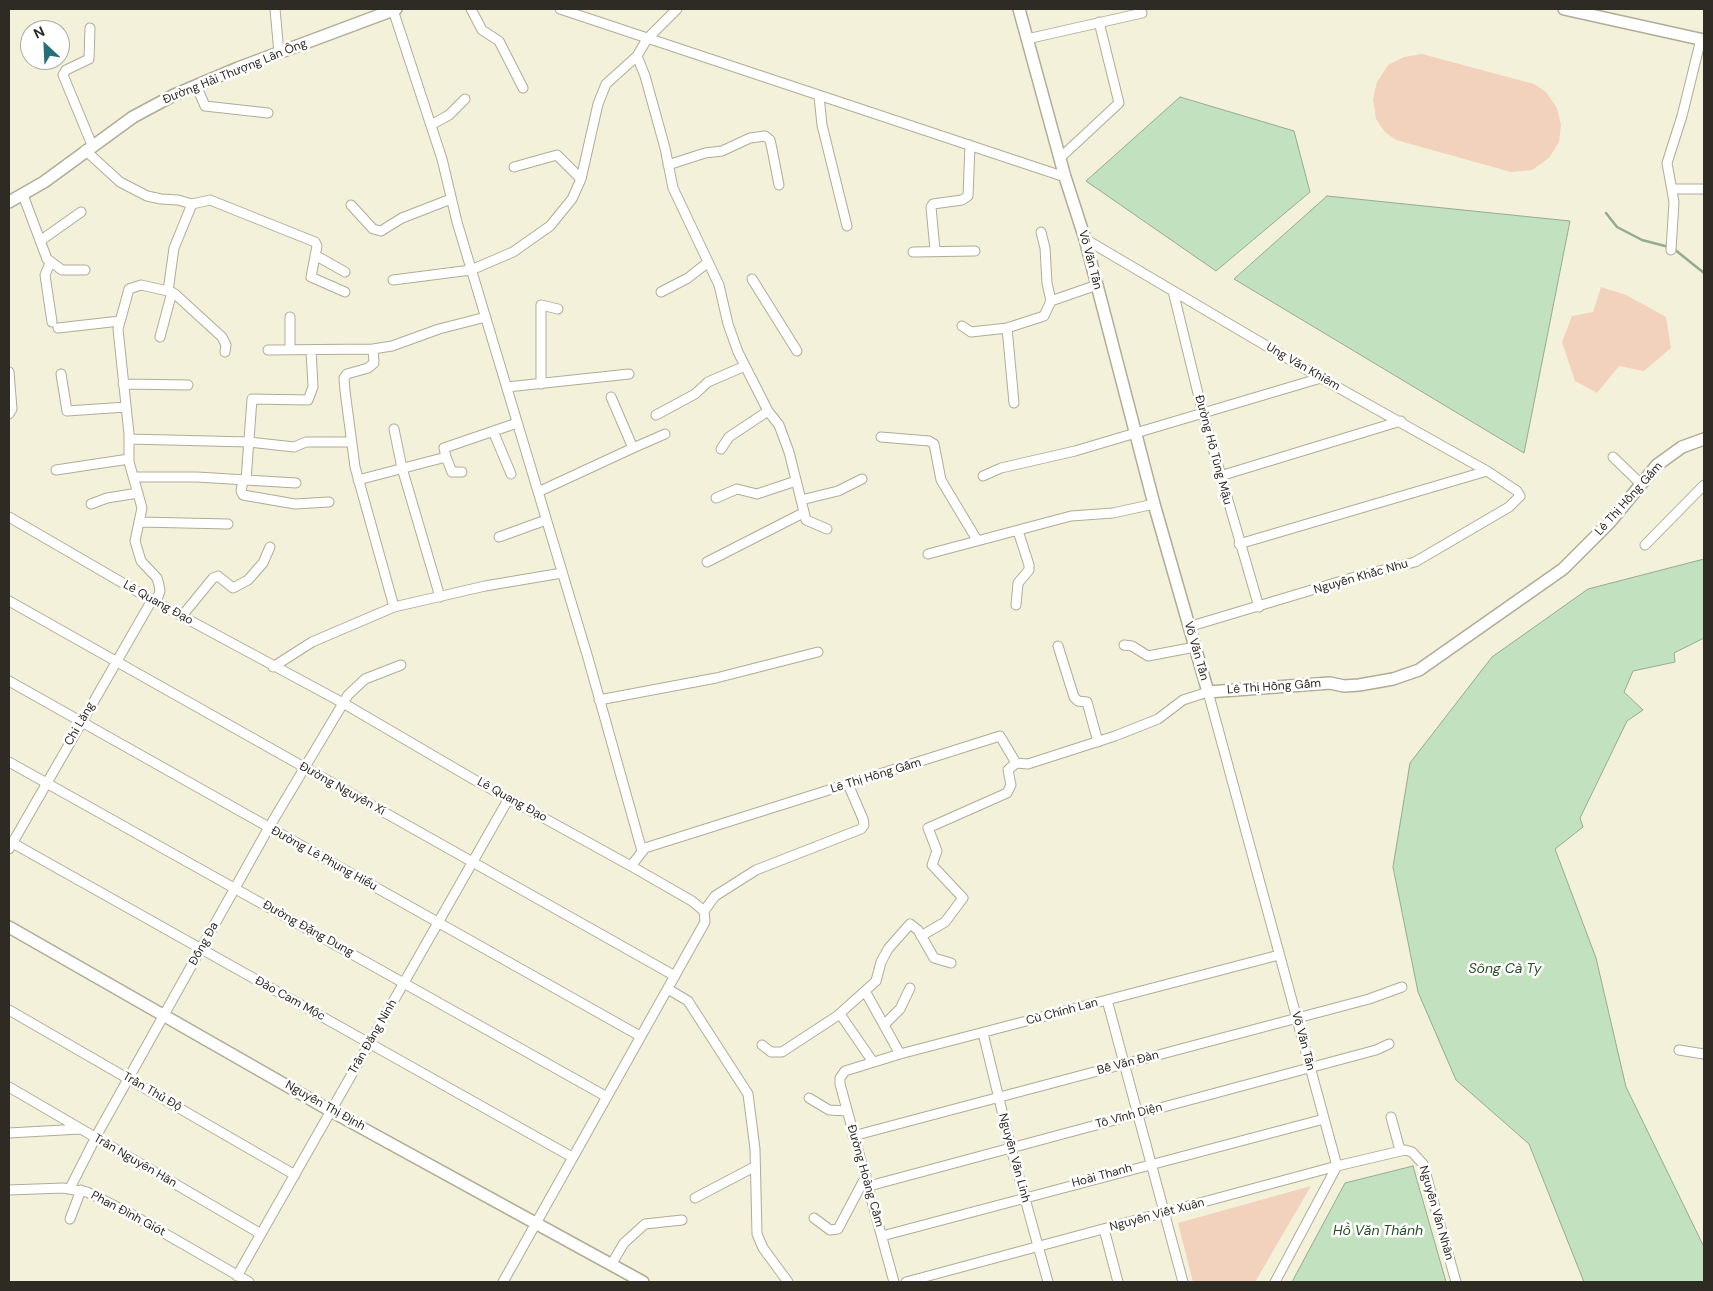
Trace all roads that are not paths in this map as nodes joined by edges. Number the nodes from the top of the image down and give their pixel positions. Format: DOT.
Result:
graph roads {
  1 [pos="275,9"];
  2 [pos="395,9"];
  3 [pos="471,9"];
  4 [pos="560,9"];
  5 [pos="677,9"];
  6 [pos="1019,9"];
  7 [pos="1564,9"];
  8 [pos="1142,13"];
  9 [pos="1099,22"];
  10 [pos="90,28"];
  11 [pos="647,39"];
  12 [pos="1027,39"];
  13 [pos="1702,39"];
  14 [pos="279,53"];
  15 [pos="637,56"];
  16 [pos="196,85"];
  17 [pos="523,88"];
  18 [pos="819,96"];
  19 [pos="465,99"];
  20 [pos="268,114"];
  21 [pos="430,125"];
  22 [pos="970,145"];
  23 [pos="89,148"];
  24 [pos="1060,158"];
  25 [pos="668,165"];
  26 [pos="514,166"];
  27 [pos="1065,177"];
  28 [pos="581,179"];
  29 [pos="779,185"];
  30 [pos="1704,188"];
  31 [pos="1673,189"];
  32 [pos="23,195"];
  33 [pos="451,199"];
  34 [pos="9,202"];
  35 [pos="192,204"];
  36 [pos="351,205"];
  37 [pos="81,212"];
  38 [pos="847,226"];
  39 [pos="1041,232"];
  40 [pos="1085,239"];
  41 [pos="40,241"];
  42 [pos="935,250"];
  43 [pos="1671,250"];
  44 [pos="975,251"];
  45 [pos="913,252"];
  46 [pos="315,255"];
  47 [pos="50,263"];
  48 [pos="707,264"];
  49 [pos="85,270"];
  50 [pos="471,270"];
  51 [pos="345,272"];
  52 [pos="752,278"];
  53 [pos="393,280"];
  54 [pos="1097,286"];
  55 [pos="170,291"];
  56 [pos="1173,291"];
  57 [pos="345,292"];
  58 [pos="661,292"];
  59 [pos="1051,301"];
  60 [pos="558,309"];
  61 [pos="290,317"];
  62 [pos="486,317"];
  63 [pos="120,320"];
  64 [pos="962,326"];
  65 [pos="1007,328"];
  66 [pos="160,337"];
  67 [pos="373,349"];
  68 [pos="268,350"];
  69 [pos="290,350"];
  70 [pos="311,350"];
  71 [pos="797,351"];
  72 [pos="225,352"];
  73 [pos="746,366"];
  74 [pos="9,372"];
  75 [pos="61,374"];
  76 [pos="629,374"];
  77 [pos="1321,378"];
  78 [pos="123,384"];
  79 [pos="541,384"];
  80 [pos="188,385"];
  81 [pos="507,387"];
  82 [pos="611,397"];
  83 [pos="1014,403"];
  84 [pos="126,407"];
  85 [pos="768,411"];
  86 [pos="9,414"];
  87 [pos="1203,414"];
  88 [pos="656,415"];
  89 [pos="1400,421"];
  90 [pos="517,423"];
  91 [pos="394,429"];
  92 [pos="493,431"];
  93 [pos="1135,433"];
  94 [pos="665,434"];
  95 [pos="881,437"];
  96 [pos="1704,438"];
  97 [pos="129,439"];
  98 [pos="249,442"];
  99 [pos="351,442"];
  100 [pos="633,448"];
  101 [pos="721,449"];
  102 [pos="446,457"];
  103 [pos="1614,457"];
  104 [pos="129,458"];
  105 [pos="402,468"];
  106 [pos="56,470"];
  107 [pos="462,472"];
  108 [pos="1486,472"];
  109 [pos="511,474"];
  110 [pos="983,476"];
  111 [pos="1220,476"];
  112 [pos="134,477"];
  113 [pos="862,479"];
  114 [pos="244,480"];
  115 [pos="358,480"];
  116 [pos="796,481"];
  117 [pos="296,483"];
  118 [pos="1641,484"];
  119 [pos="1704,485"];
  120 [pos="538,492"];
  121 [pos="138,493"];
  122 [pos="1520,496"];
  123 [pos="716,498"];
  124 [pos="800,500"];
  125 [pos="330,502"];
  126 [pos="91,504"];
  127 [pos="1154,504"];
  128 [pos="803,513"];
  129 [pos="9,517"];
  130 [pos="546,520"];
  131 [pos="139,522"];
  132 [pos="228,524"];
  133 [pos="826,529"];
  134 [pos="1018,531"];
  135 [pos="499,537"];
  136 [pos="977,540"];
  137 [pos="1239,544"];
  138 [pos="1644,545"];
  139 [pos="270,547"];
  140 [pos="928,554"];
  141 [pos="707,562"];
  142 [pos="562,572"];
  143 [pos="440,597"];
  144 [pos="154,600"];
  145 [pos="9,601"];
  146 [pos="1016,605"];
  147 [pos="1258,606"];
  148 [pos="394,607"];
  149 [pos="182,616"];
  150 [pos="1188,626"];
  151 [pos="1124,645"];
  152 [pos="1058,646"];
  153 [pos="1195,647"];
  154 [pos="818,652"];
  155 [pos="115,662"];
  156 [pos="400,665"];
  157 [pos="273,667"];
  158 [pos="9,681"];
  159 [pos="1208,692"];
  160 [pos="600,700"];
  161 [pos="343,703"];
  162 [pos="81,722"];
  163 [pos="1098,742"];
  164 [pos="9,762"];
  165 [pos="1016,763"];
  166 [pos="304,768"];
  167 [pos="46,783"];
  168 [pos="848,784"];
  169 [pos="509,798"];
  170 [pos="268,829"];
  171 [pos="10,844"];
  172 [pos="642,851"];
  173 [pos="473,862"];
  174 [pos="631,866"];
  175 [pos="235,888"];
  176 [pos="704,911"];
  177 [pos="438,923"];
  178 [pos="9,927"];
  179 [pos="921,936"];
  180 [pos="202,949"];
  181 [pos="1279,955"];
  182 [pos="952,963"];
  183 [pos="675,976"];
  184 [pos="404,983"];
  185 [pos="1402,987"];
  186 [pos="910,988"];
  187 [pos="668,989"];
  188 [pos="865,991"];
  189 [pos="1107,1000"];
  190 [pos="9,1010"];
  191 [pos="840,1014"];
  192 [pos="166,1015"];
  193 [pos="1297,1019"];
  194 [pos="885,1024"];
  195 [pos="983,1033"];
  196 [pos="640,1036"];
  197 [pos="369,1044"];
  198 [pos="1389,1044"];
  199 [pos="762,1045"];
  200 [pos="1679,1050"];
  201 [pos="900,1054"];
  202 [pos="1704,1054"];
  203 [pos="873,1062"];
  204 [pos="1126,1064"];
  205 [pos="1310,1067"];
  206 [pos="845,1071"];
  207 [pos="129,1079"];
  208 [pos="9,1088"];
  209 [pos="607,1097"];
  210 [pos="809,1098"];
  211 [pos="998,1098"];
  212 [pos="331,1111"];
  213 [pos="846,1111"];
  214 [pos="1138,1114"];
  215 [pos="1390,1117"];
  216 [pos="1324,1119"];
  217 [pos="80,1129"];
  218 [pos="9,1133"];
  219 [pos="853,1136"];
  220 [pos="96,1138"];
  221 [pos="1011,1148"];
  222 [pos="1404,1150"];
  223 [pos="572,1157"];
  224 [pos="1151,1163"];
  225 [pos="1336,1166"];
  226 [pos="754,1167"];
  227 [pos="295,1175"];
  228 [pos="866,1176"];
  229 [pos="868,1186"];
  230 [pos="70,1188"];
  231 [pos="9,1190"];
  232 [pos="81,1190"];
  233 [pos="1025,1197"];
  234 [pos="695,1198"];
  235 [pos="1164,1213"];
  236 [pos="814,1218"];
  237 [pos="70,1219"];
  238 [pos="682,1220"];
  239 [pos="536,1222"];
  240 [pos="1104,1229"];
  241 [pos="261,1234"];
  242 [pos="882,1236"];
  243 [pos="1038,1246"];
  244 [pos="611,1265"];
  245 [pos="237,1276"];
  246 [pos="249,1282"];
  247 [pos="503,1282"];
  248 [pos="643,1282"];
  249 [pos="788,1282"];
  250 [pos="894,1282"];
  251 [pos="906,1282"];
  252 [pos="1048,1282"];
  253 [pos="1118,1282"];
  254 [pos="1183,1282"];
  255 [pos="1275,1282"];
  256 [pos="1456,1282"];
  1 -- 14 [label="street"];
  2 -- 14 [label="street, Đường Hải Thượng Lãn Ông"];
  2 -- 21 [label="street"];
  3 -- 17 [label="street"];
  4 -- 11 [label="street"];
  5 -- 11 [label="street"];
  6 -- 12 [label="street, Võ Văn Tần"];
  7 -- 13 [label="street"];
  8 -- 9 [label="street"];
  9 -- 12 [label="street"];
  9 -- 24 [label="street"];
  10 -- 23 [label="street"];
  11 -- 15 [label="street"];
  11 -- 18 [label="street"];
  12 -- 24 [label="street, Võ Văn Tần"];
  13 -- 31 [label="street"];
  14 -- 16 [label="street, Đường Hải Thượng Lãn Ông"];
  15 -- 25 [label="street"];
  15 -- 28 [label="street"];
  16 -- 20 [label="street"];
  16 -- 23 [label="street, Đường Hải Thượng Lãn Ông"];
  18 -- 22 [label="street"];
  18 -- 38 [label="street"];
  19 -- 21 [label="street"];
  21 -- 33 [label="street"];
  22 -- 27 [label="street"];
  22 -- 42 [label="street"];
  23 -- 32 [label="street, Đường Hải Thượng Lãn Ông"];
  23 -- 35 [label="street"];
  24 -- 27 [label="street, Võ Văn Tần"];
  25 -- 29 [label="street"];
  25 -- 48 [label="street"];
  26 -- 28 [label="street"];
  27 -- 40 [label="street, Võ Văn Tần"];
  28 -- 50 [label="street"];
  30 -- 31 [label="street"];
  31 -- 43 [label="street"];
  32 -- 34 [label="street, Đường Hải Thượng Lãn Ông"];
  32 -- 41 [label="street"];
  33 -- 36 [label="street"];
  33 -- 50 [label="street"];
  35 -- 46 [label="street"];
  35 -- 55 [label="street"];
  37 -- 41 [label="street"];
  39 -- 59 [label="street"];
  40 -- 54 [label="street, Võ Văn Tần"];
  40 -- 56 [label="street, Ung Văn Khiêm"];
  41 -- 47 [label="street"];
  42 -- 44 [label="street"];
  42 -- 45 [label="street"];
  46 -- 51 [label="street"];
  46 -- 57 [label="street"];
  47 -- 49 [label="street"];
  47 -- 63 [label="street"];
  48 -- 58 [label="street"];
  48 -- 73 [label="street"];
  50 -- 53 [label="street"];
  50 -- 62 [label="street"];
  52 -- 71 [label="street"];
  54 -- 59 [label="street"];
  54 -- 93 [label="street, Võ Văn Tần"];
  55 -- 63 [label="street"];
  55 -- 66 [label="street"];
  55 -- 72 [label="street"];
  56 -- 77 [label="street, Ung Văn Khiêm"];
  56 -- 87 [label="street, Đường Hồ Tùng Mậu"];
  59 -- 65 [label="street"];
  60 -- 79 [label="street"];
  61 -- 69 [label="street"];
  62 -- 67 [label="street"];
  62 -- 81 [label="street"];
  63 -- 78 [label="street"];
  64 -- 65 [label="street"];
  65 -- 83 [label="street"];
  67 -- 70 [label="street"];
  67 -- 99 [label="street"];
  68 -- 69 [label="street"];
  69 -- 70 [label="street"];
  70 -- 98 [label="street"];
  73 -- 85 [label="street"];
  73 -- 88 [label="street"];
  74 -- 86 [label="street"];
  75 -- 84 [label="street"];
  76 -- 79 [label="street"];
  77 -- 87 [label="street"];
  77 -- 89 [label="street, Ung Văn Khiêm"];
  78 -- 80 [label="street"];
  78 -- 84 [label="street"];
  79 -- 81 [label="street"];
  81 -- 90 [label="street"];
  82 -- 100 [label="street"];
  84 -- 97 [label="street"];
  85 -- 101 [label="street"];
  85 -- 116 [label="street"];
  87 -- 93 [label="street"];
  87 -- 111 [label="street, Đường Hồ Tùng Mậu"];
  89 -- 108 [label="street, Ung Văn Khiêm"];
  89 -- 111 [label="street"];
  90 -- 92 [label="street"];
  90 -- 120 [label="street"];
  91 -- 105 [label="street"];
  92 -- 102 [label="street"];
  92 -- 109 [label="street"];
  93 -- 110 [label="street"];
  93 -- 127 [label="street, Võ Văn Tần"];
  94 -- 100 [label="street"];
  95 -- 136 [label="street"];
  96 -- 118 [label="street, Lê Thị Hồng Gấm"];
  97 -- 98 [label="street"];
  97 -- 104 [label="street"];
  98 -- 99 [label="street"];
  98 -- 114 [label="street"];
  99 -- 115 [label="street"];
  100 -- 120 [label="street"];
  102 -- 105 [label="street"];
  102 -- 107 [label="street"];
  103 -- 118 [label="street"];
  104 -- 106 [label="street"];
  104 -- 112 [label="street"];
  105 -- 115 [label="street"];
  105 -- 143 [label="street"];
  108 -- 122 [label="street, Ung Văn Khiêm"];
  108 -- 137 [label="street"];
  111 -- 137 [label="street, Đường Hồ Tùng Mậu"];
  112 -- 114 [label="street"];
  112 -- 121 [label="street"];
  113 -- 124 [label="street"];
  114 -- 117 [label="street"];
  114 -- 125 [label="street"];
  115 -- 148 [label="street"];
  116 -- 123 [label="street"];
  116 -- 124 [label="street"];
  118 -- 159 [label="street, Lê Thị Hồng Gấm"];
  119 -- 138 [label="street"];
  120 -- 130 [label="street"];
  121 -- 126 [label="street"];
  121 -- 131 [label="street"];
  122 -- 147 [label="street, Nguyễn Khắc Nhu"];
  124 -- 128 [label="street"];
  127 -- 134 [label="street"];
  127 -- 150 [label="street, Võ Văn Tần"];
  128 -- 133 [label="street"];
  128 -- 141 [label="street"];
  129 -- 144 [label="street, Lê Quang Đạo"];
  130 -- 135 [label="street"];
  130 -- 142 [label="street"];
  131 -- 132 [label="street"];
  131 -- 144 [label="street"];
  134 -- 136 [label="street"];
  134 -- 146 [label="street"];
  136 -- 140 [label="street"];
  137 -- 147 [label="street, Đường Hồ Tùng Mậu"];
  139 -- 149 [label="street"];
  142 -- 143 [label="street"];
  142 -- 160 [label="street"];
  143 -- 148 [label="street"];
  144 -- 149 [label="street, Lê Quang Đạo"];
  144 -- 155 [label="street, Chi Lăng"];
  145 -- 155 [label="street, Đường Nguyễn Xí"];
  147 -- 150 [label="street, Nguyễn Khắc Nhu"];
  148 -- 157 [label="street"];
  149 -- 157 [label="street, Lê Quang Đạo"];
  150 -- 153 [label="street, Võ Văn Tần"];
  151 -- 153 [label="street"];
  152 -- 163 [label="street"];
  153 -- 159 [label="street, Võ Văn Tần"];
  154 -- 160 [label="street"];
  155 -- 162 [label="street, Chi Lăng"];
  155 -- 166 [label="street, Đường Nguyễn Xí"];
  156 -- 161 [label="street, Đống Đa"];
  157 -- 161 [label="street, Lê Quang Đạo"];
  158 -- 162 [label="street, Đường Lê Phụng Hiểu"];
  159 -- 163 [label="street, Lê Thị Hồng Gấm"];
  159 -- 181 [label="street, Võ Văn Tần"];
  160 -- 172 [label="street"];
  161 -- 166 [label="street, Đống Đa"];
  161 -- 169 [label="street, Lê Quang Đạo"];
  162 -- 167 [label="street, Chi Lăng"];
  162 -- 170 [label="street, Đường Lê Phụng Hiểu"];
  163 -- 165 [label="street, Lê Thị Hồng Gấm"];
  164 -- 167 [label="street, Đường Đặng Dung"];
  165 -- 168 [label="street, Lê Thị Hồng Gấm"];
  165 -- 179 [label="street"];
  166 -- 170 [label="street, Đống Đa"];
  166 -- 173 [label="street, Đường Nguyễn Xí"];
  167 -- 171 [label="street, Chi Lăng"];
  167 -- 175 [label="street, Đường Đặng Dung"];
  168 -- 172 [label="street, Lê Thị Hồng Gấm"];
  168 -- 176 [label="street"];
  169 -- 173 [label="street, Trần Đăng Ninh"];
  169 -- 174 [label="street, Lê Quang Đạo"];
  170 -- 175 [label="street, Đống Đa"];
  170 -- 177 [label="street, Đường Lê Phụng Hiểu"];
  171 -- 180 [label="street, Đào Cam Mộc"];
  172 -- 174 [label="street"];
  173 -- 177 [label="street, Trần Đăng Ninh"];
  173 -- 183 [label="street, Đường Nguyễn Xí"];
  174 -- 176 [label="street, Lê Quang Đạo"];
  175 -- 180 [label="street, Đống Đa"];
  175 -- 184 [label="street, Đường Đặng Dung"];
  176 -- 183 [label="street"];
  177 -- 184 [label="street, Trần Đăng Ninh"];
  177 -- 196 [label="street, Đường Lê Phụng Hiểu"];
  178 -- 192 [label="street, Nguyễn Thị Định"];
  179 -- 182 [label="street"];
  179 -- 188 [label="street"];
  180 -- 192 [label="street, Đống Đa"];
  180 -- 197 [label="street, Đào Cam Mộc"];
  181 -- 189 [label="street, Cù Chính Lan"];
  181 -- 193 [label="street, Võ Văn Tần"];
  183 -- 187 [label="street"];
  184 -- 197 [label="street, Trần Đăng Ninh"];
  184 -- 209 [label="street, Đường Đặng Dung"];
  185 -- 193 [label="street, Bế Văn Đàn"];
  186 -- 194 [label="street"];
  187 -- 196 [label="street"];
  187 -- 226 [label="street"];
  188 -- 191 [label="street"];
  188 -- 194 [label="street"];
  189 -- 195 [label="street, Cù Chính Lan"];
  189 -- 204 [label="street"];
  190 -- 207 [label="street, Trần Thủ Độ"];
  191 -- 199 [label="street"];
  191 -- 203 [label="street"];
  192 -- 207 [label="street, Đống Đa"];
  192 -- 212 [label="street, Nguyễn Thị Định"];
  193 -- 204 [label="street, Bế Văn Đàn"];
  193 -- 205 [label="street, Võ Văn Tần"];
  194 -- 201 [label="street"];
  195 -- 201 [label="street, Cù Chính Lan"];
  195 -- 211 [label="street, Nguyễn Văn Linh"];
  196 -- 209 [label="street"];
  197 -- 212 [label="street, Trần Đăng Ninh"];
  197 -- 223 [label="street, Đào Cam Mộc"];
  198 -- 205 [label="street, Tô Vĩnh Diện"];
  200 -- 202 [label="street"];
  201 -- 203 [label="street, Cù Chính Lan"];
  203 -- 206 [label="street, Cù Chính Lan"];
  204 -- 211 [label="street, Bế Văn Đàn"];
  204 -- 214 [label="street"];
  205 -- 214 [label="street, Tô Vĩnh Diện"];
  205 -- 216 [label="street, Võ Văn Tần"];
  206 -- 213 [label="street, Đường Hoàng Cầm"];
  207 -- 220 [label="street, Đống Đa"];
  207 -- 227 [label="street, Trần Thủ Độ"];
  208 -- 217 [label="street, Trần Nguyên Hãn"];
  209 -- 223 [label="street"];
  210 -- 213 [label="street"];
  211 -- 219 [label="street, Bế Văn Đàn"];
  211 -- 221 [label="street, Nguyễn Văn Linh"];
  212 -- 227 [label="street, Trần Đăng Ninh"];
  212 -- 239 [label="street, Nguyễn Thị Định"];
  213 -- 219 [label="street, Đường Hoàng Cầm"];
  214 -- 221 [label="street, Tô Vĩnh Diện"];
  214 -- 224 [label="street"];
  215 -- 222 [label="street"];
  216 -- 224 [label="street, Hoài Thanh"];
  216 -- 225 [label="street, Võ Văn Tần"];
  217 -- 218 [label="street"];
  217 -- 220 [label="street, Trần Nguyên Hãn"];
  219 -- 228 [label="street, Đường Hoàng Cầm"];
  220 -- 230 [label="street, Đống Đa"];
  220 -- 241 [label="street, Trần Nguyên Hãn"];
  221 -- 229 [label="street, Tô Vĩnh Diện"];
  221 -- 233 [label="street, Nguyễn Văn Linh"];
  222 -- 225 [label="street, Nguyễn Viết Xuân"];
  222 -- 256 [label="street, Nguyễn Văn Nhân"];
  223 -- 239 [label="street"];
  224 -- 233 [label="street, Hoài Thanh"];
  224 -- 235 [label="street"];
  225 -- 235 [label="street, Nguyễn Viết Xuân"];
  225 -- 255 [label="street"];
  226 -- 234 [label="street"];
  226 -- 249 [label="street"];
  227 -- 241 [label="street, Trần Đăng Ninh"];
  228 -- 229 [label="street, Đường Hoàng Cầm"];
  228 -- 236 [label="street"];
  229 -- 242 [label="street, Đường Hoàng Cầm"];
  230 -- 231 [label="street, Phan Đình Giót"];
  230 -- 232 [label="street, Phan Đình Giót"];
  232 -- 237 [label="street"];
  232 -- 245 [label="street, Phan Đình Giót"];
  233 -- 242 [label="street, Hoài Thanh"];
  233 -- 243 [label="street, Nguyễn Văn Linh"];
  235 -- 240 [label="street, Nguyễn Viết Xuân"];
  235 -- 254 [label="street"];
  238 -- 244 [label="street"];
  239 -- 244 [label="street, Nguyễn Thị Định"];
  239 -- 247 [label="street"];
  240 -- 243 [label="street, Nguyễn Viết Xuân"];
  240 -- 253 [label="street"];
  241 -- 245 [label="street, Trần Đăng Ninh"];
  242 -- 250 [label="street, Đường Hoàng Cầm"];
  243 -- 251 [label="street, Nguyễn Viết Xuân"];
  243 -- 252 [label="street, Nguyễn Văn Linh"];
  244 -- 248 [label="street, Nguyễn Thị Định"];
  245 -- 246 [label="street, Phan Đình Giót"];
}
